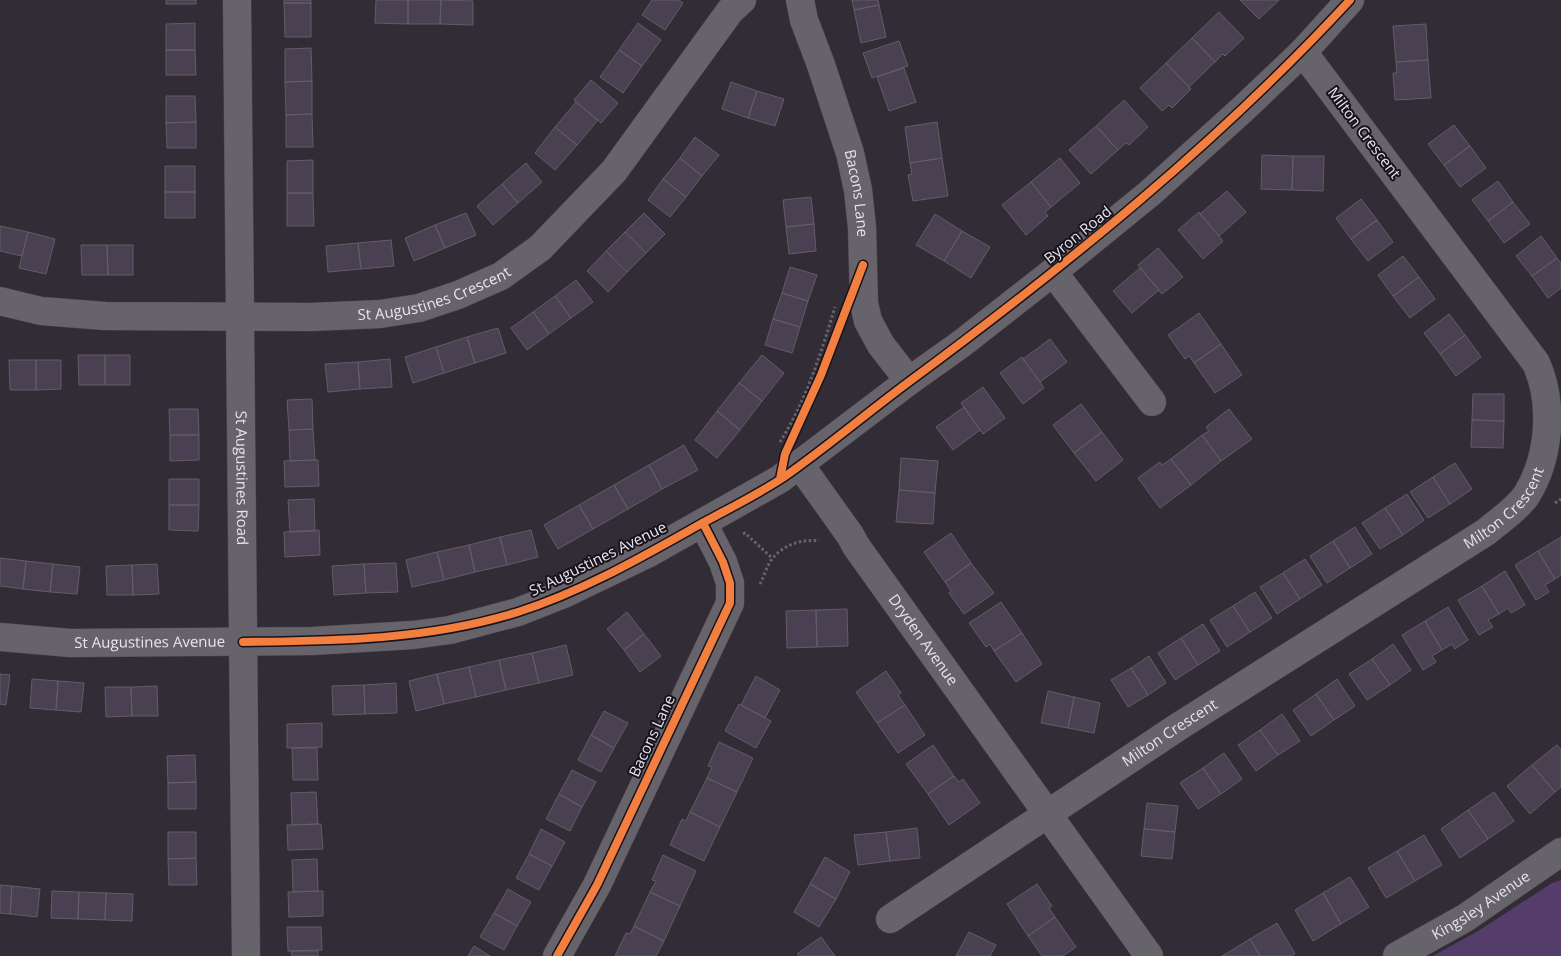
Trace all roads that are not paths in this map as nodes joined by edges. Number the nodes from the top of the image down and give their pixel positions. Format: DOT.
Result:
graph roads {
  1 [pos="237,0"];
  2 [pos="742,0"];
  3 [pos="800,0"];
  4 [pos="1350,0"];
  5 [pos="1302,52"];
  6 [pos="1054,272"];
  7 [pos="0,301"];
  8 [pos="241,317"];
  9 [pos="909,381"];
  10 [pos="1152,402"];
  11 [pos="790,472"];
  12 [pos="703,523"];
  13 [pos="0,637"];
  14 [pos="243,642"];
  15 [pos="1047,814"];
  16 [pos="1561,852"];
  17 [pos="890,919"];
  18 [pos="246,956"];
  19 [pos="557,956"];
  20 [pos="1149,956"];
  21 [pos="1397,956"];
  1 -- 8 [label="street, St Augustines Road"];
  2 -- 8 [label="street, St Augustines Crescent"];
  3 -- 9 [label="street, Bacons Lane"];
  4 -- 5 [label="street, Byron Road"];
  5 -- 6 [label="street, Byron Road"];
  5 -- 15 [label="street, Milton Crescent"];
  6 -- 9 [label="street, Byron Road"];
  6 -- 10 [label="street, Byron Road"];
  7 -- 8 [label="street, St Augustines Crescent"];
  8 -- 14 [label="street, St Augustines Road"];
  9 -- 11 [label="street, Byron Road"];
  11 -- 12 [label="street, St Augustines Avenue"];
  11 -- 15 [label="street, Dryden Avenue"];
  12 -- 14 [label="street, St Augustines Avenue"];
  12 -- 19 [label="street, Bacons Lane"];
  13 -- 14 [label="street, St Augustines Avenue"];
  14 -- 18 [label="street, St Augustines Road"];
  15 -- 17 [label="street"];
  15 -- 20 [label="street, Dryden Avenue"];
  16 -- 21 [label="street, Kingsley Avenue"];
}
